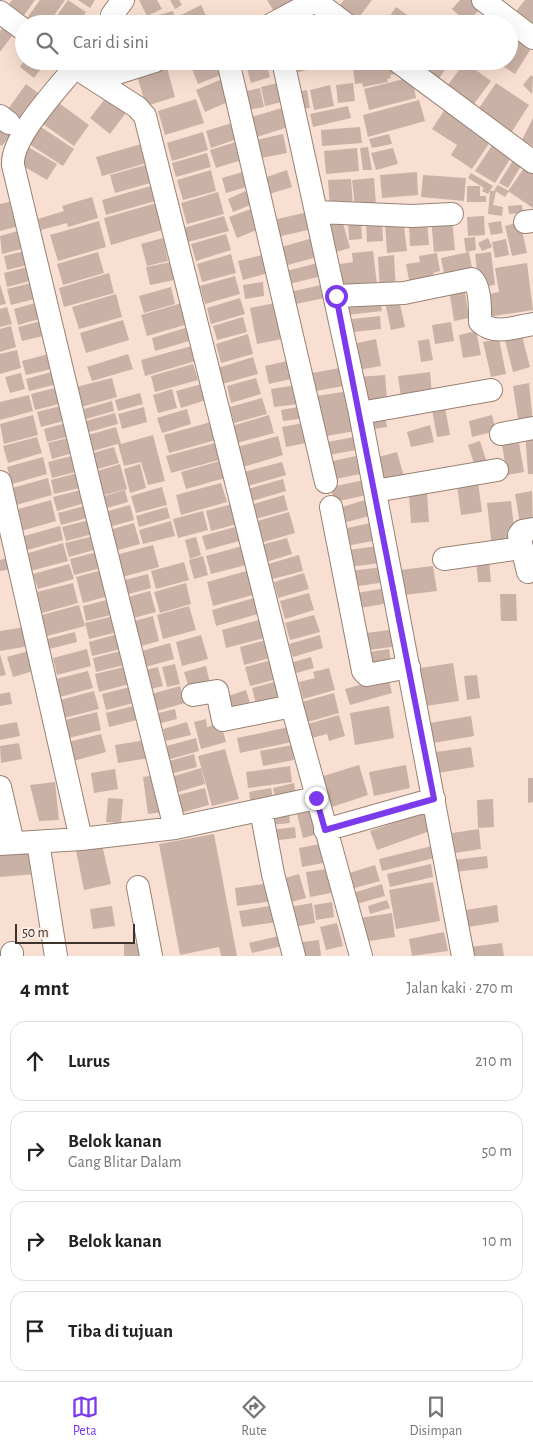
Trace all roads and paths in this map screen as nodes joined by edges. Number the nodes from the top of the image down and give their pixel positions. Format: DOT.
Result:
graph roads {
  1 [pos="123,0"];
  2 [pos="315,0"];
  3 [pos="483,0"];
  4 [pos="0,12"];
  5 [pos="112,15"];
  6 [pos="289,15"];
  7 [pos="334,15"];
  8 [pos="503,15"];
  9 [pos="15,23"];
  10 [pos="518,27"];
  11 [pos="533,38"];
  12 [pos="66,70"];
  13 [pos="79,70"];
  14 [pos="118,70"];
  15 [pos="230,70"];
  16 [pos="286,70"];
  17 [pos="409,70"];
  18 [pos="95,80"];
  19 [pos="533,162"];
  20 [pos="318,212"];
  21 [pos="452,214"];
  22 [pos="336,296"];
  23 [pos="533,324"];
  24 [pos="491,390"];
  25 [pos="360,413"];
  26 [pos="533,428"];
  27 [pos="501,434"];
  28 [pos="497,470"];
  29 [pos="0,482"];
  30 [pos="326,482"];
  31 [pos="375,491"];
  32 [pos="331,507"];
  33 [pos="533,529"];
  34 [pos="522,548"];
  35 [pos="444,559"];
  36 [pos="528,572"];
  37 [pos="409,667"];
  38 [pos="192,696"];
  39 [pos="292,706"];
  40 [pos="0,787"];
  41 [pos="316,798"];
  42 [pos="434,799"];
  43 [pos="261,810"];
  44 [pos="175,828"];
  45 [pos="325,830"];
  46 [pos="81,839"];
  47 [pos="38,842"];
  48 [pos="7,844"];
  49 [pos="138,886"];
  50 [pos="56,956"];
  51 [pos="152,956"];
  52 [pos="294,956"];
  53 [pos="361,956"];
  54 [pos="464,956"];
  1 -- 5 [label="street"];
  2 -- 6 [label="street"];
  2 -- 7 [label="street"];
  3 -- 8 [label="street"];
  4 -- 9 [label="street"];
  10 -- 11 [label="street"];
  12 -- 44 [label="street"];
  13 -- 18 [label="street"];
  14 -- 18 [label="street"];
  15 -- 30 [label="street"];
  16 -- 20 [label="street"];
  17 -- 19 [label="street"];
  18 -- 39 [label="street"];
  20 -- 21 [label="street"];
  20 -- 22 [label="street"];
  22 -- 23 [label="street"];
  22 -- 25 [label="street"];
  24 -- 25 [label="street"];
  25 -- 31 [label="street"];
  26 -- 27 [label="street"];
  28 -- 31 [label="street"];
  29 -- 46 [label="street"];
  31 -- 37 [label="street"];
  32 -- 37 [label="street"];
  33 -- 34 [label="street"];
  34 -- 35 [label="street"];
  34 -- 36 [label="street"];
  37 -- 42 [label="street"];
  38 -- 39 [label="street"];
  39 -- 41 [label="street"];
  40 -- 48 [label="street"];
  41 -- 43 [label="street"];
  41 -- 45 [label="street"];
  42 -- 45 [label="street"];
  42 -- 54 [label="street"];
  43 -- 44 [label="street"];
  43 -- 52 [label="street"];
  44 -- 46 [label="street"];
  45 -- 53 [label="street"];
  46 -- 47 [label="street"];
  47 -- 48 [label="street"];
  47 -- 50 [label="street"];
  49 -- 51 [label="street"];
}
